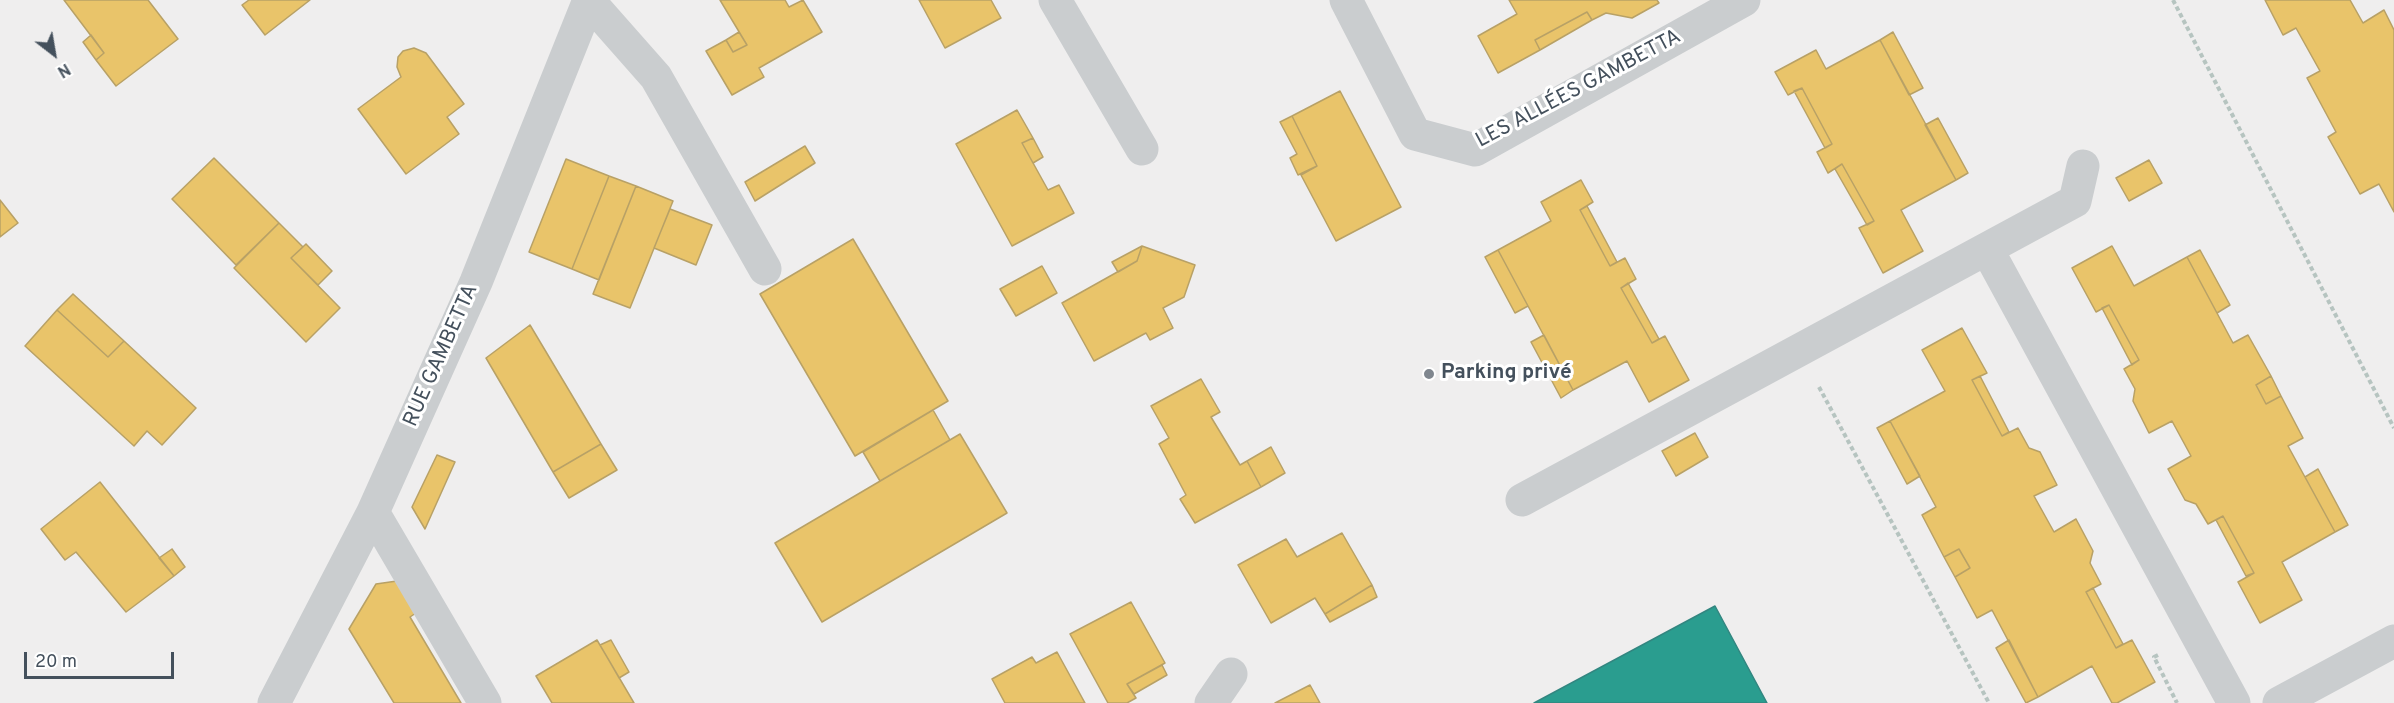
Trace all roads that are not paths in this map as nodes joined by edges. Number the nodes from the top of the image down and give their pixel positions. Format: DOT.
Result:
graph roads {
  1 [pos="589,0"];
  2 [pos="1055,0"];
  3 [pos="1346,0"];
  4 [pos="1744,0"];
  5 [pos="1142,149"];
  6 [pos="2083,166"];
  7 [pos="1987,249"];
  8 [pos="765,269"];
  9 [pos="1522,500"];
  10 [pos="373,512"];
  11 [pos="2394,641"];
  12 [pos="1231,674"];
  13 [pos="274,703"];
  14 [pos="485,703"];
  15 [pos="1211,703"];
  16 [pos="2234,703"];
  17 [pos="2278,703"];
  1 -- 8 [label="street"];
  1 -- 10 [label="street, RUE GAMBETTA"];
  2 -- 5 [label="street"];
  3 -- 4 [label="street, LES ALLÉES GAMBETTA"];
  6 -- 7 [label="street"];
  7 -- 9 [label="street"];
  7 -- 16 [label="street"];
  10 -- 13 [label="street, RUE GAMBETTA"];
  10 -- 14 [label="street"];
  11 -- 17 [label="street"];
  12 -- 15 [label="street"];
}
